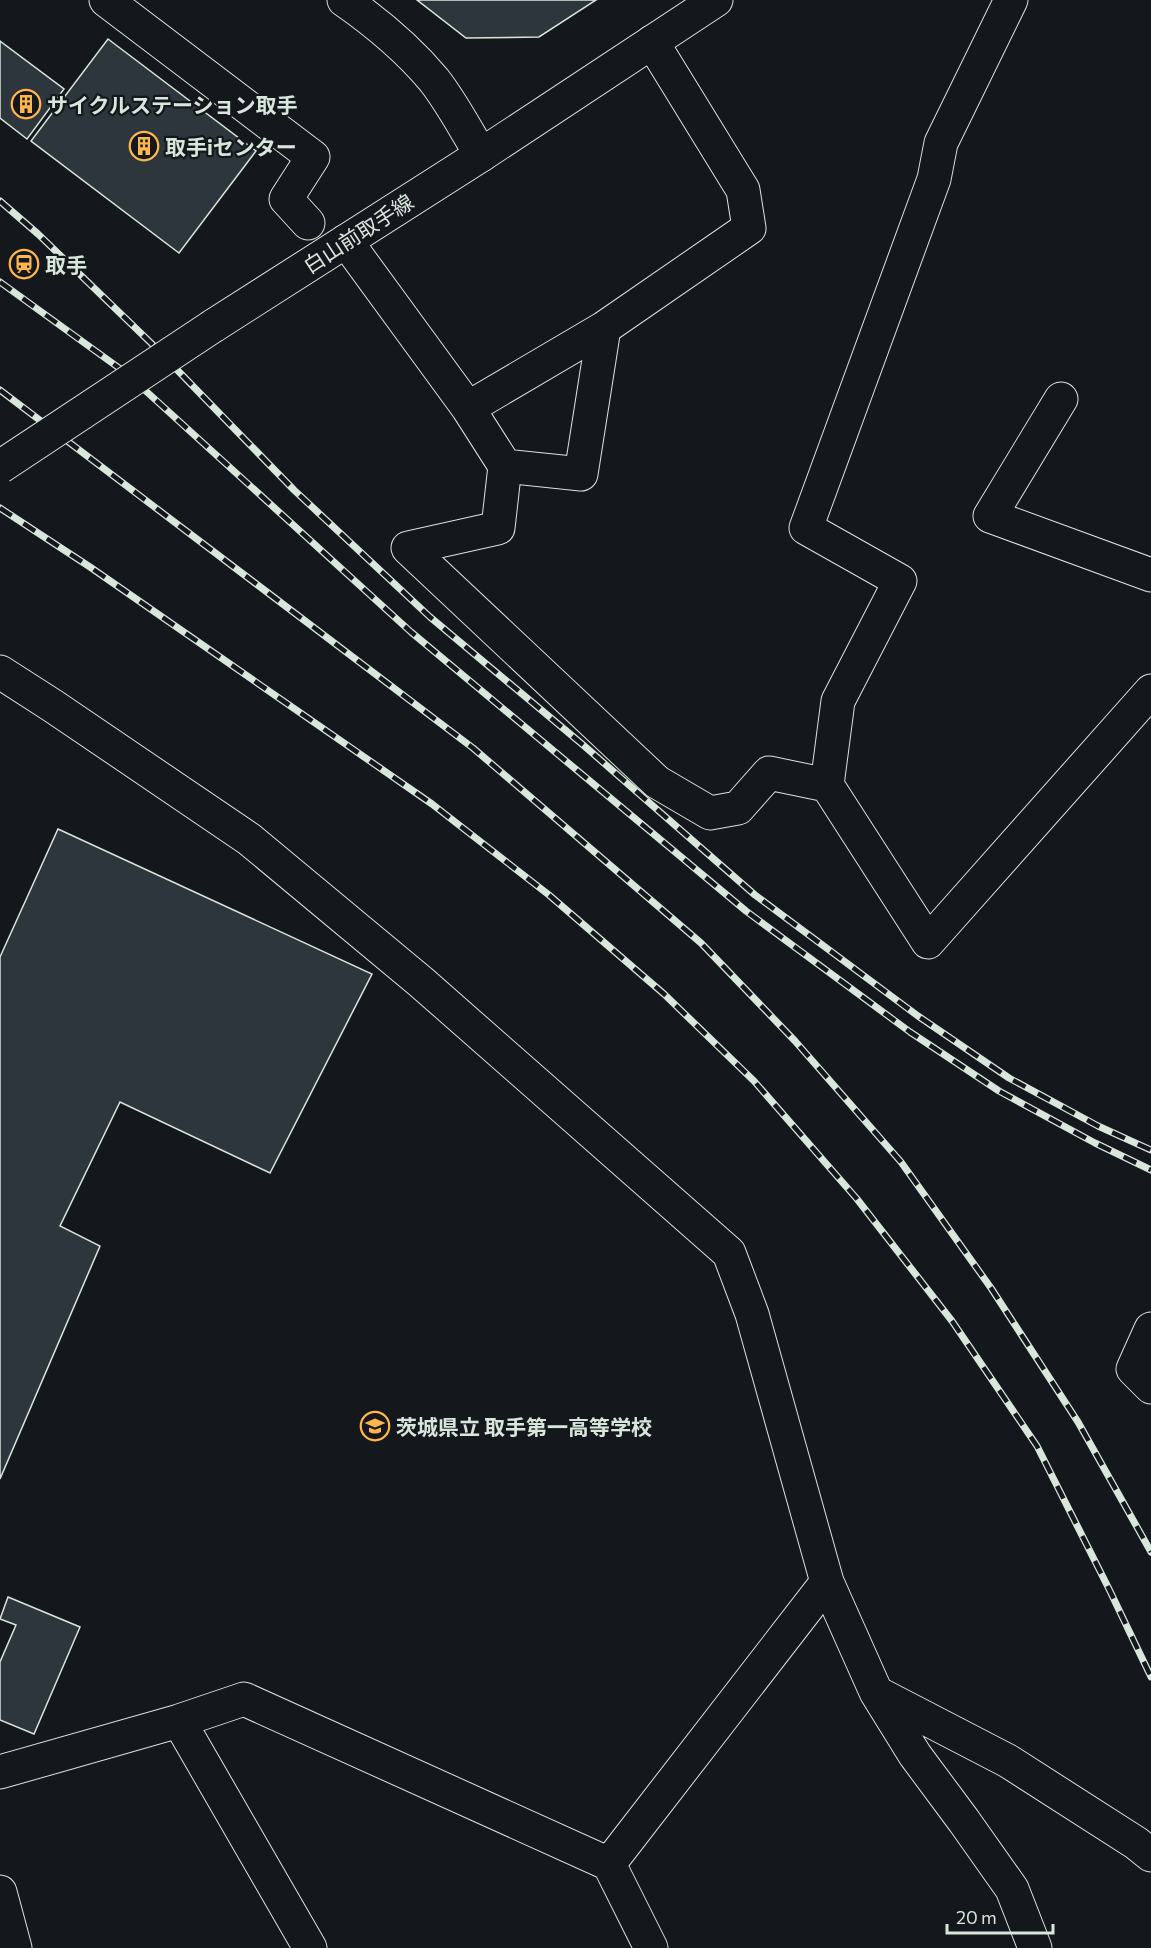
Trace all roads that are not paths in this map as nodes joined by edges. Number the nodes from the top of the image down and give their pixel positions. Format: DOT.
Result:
graph roads {
  1 [pos="106,0"];
  2 [pos="344,0"];
  3 [pos="716,0"];
  4 [pos="1011,0"];
  5 [pos="652,42"];
  6 [pos="481,155"];
  7 [pos="308,223"];
  8 [pos="346,241"];
  9 [pos="604,328"];
  10 [pos="1061,399"];
  11 [pos="468,408"];
  12 [pos="505,466"];
  13 [pos="0,468"];
  14 [pos="1151,575"];
  15 [pos="0,672"];
  16 [pos="1151,691"];
  17 [pos="827,785"];
  18 [pos="1151,1329"];
  19 [pos="1151,1387"];
  20 [pos="827,1582"];
  21 [pos="876,1692"];
  22 [pos="179,1721"];
  23 [pos="0,1772"];
  24 [pos="1151,1855"];
  25 [pos="609,1864"];
  26 [pos="0,1892"];
  27 [pos="15,1948"];
  28 [pos="310,1948"];
  29 [pos="651,1948"];
  30 [pos="1035,1948"];
  1 -- 7 [label="street"];
  2 -- 6 [label="street"];
  3 -- 5 [label="street, 白山前取手線"];
  4 -- 17 [label="street"];
  5 -- 6 [label="street, 白山前取手線"];
  5 -- 9 [label="street"];
  6 -- 8 [label="street, 白山前取手線"];
  8 -- 11 [label="street"];
  8 -- 13 [label="street, 白山前取手線, bridge"];
  9 -- 11 [label="street"];
  9 -- 12 [label="street"];
  10 -- 14 [label="street"];
  11 -- 12 [label="street"];
  12 -- 17 [label="street"];
  15 -- 20 [label="street"];
  16 -- 17 [label="street"];
  18 -- 19 [label="street"];
  20 -- 21 [label="street"];
  20 -- 25 [label="street"];
  21 -- 24 [label="street"];
  21 -- 30 [label="street"];
  22 -- 23 [label="street"];
  22 -- 25 [label="street"];
  22 -- 28 [label="street"];
  25 -- 29 [label="street"];
  26 -- 27 [label="street"];
}
